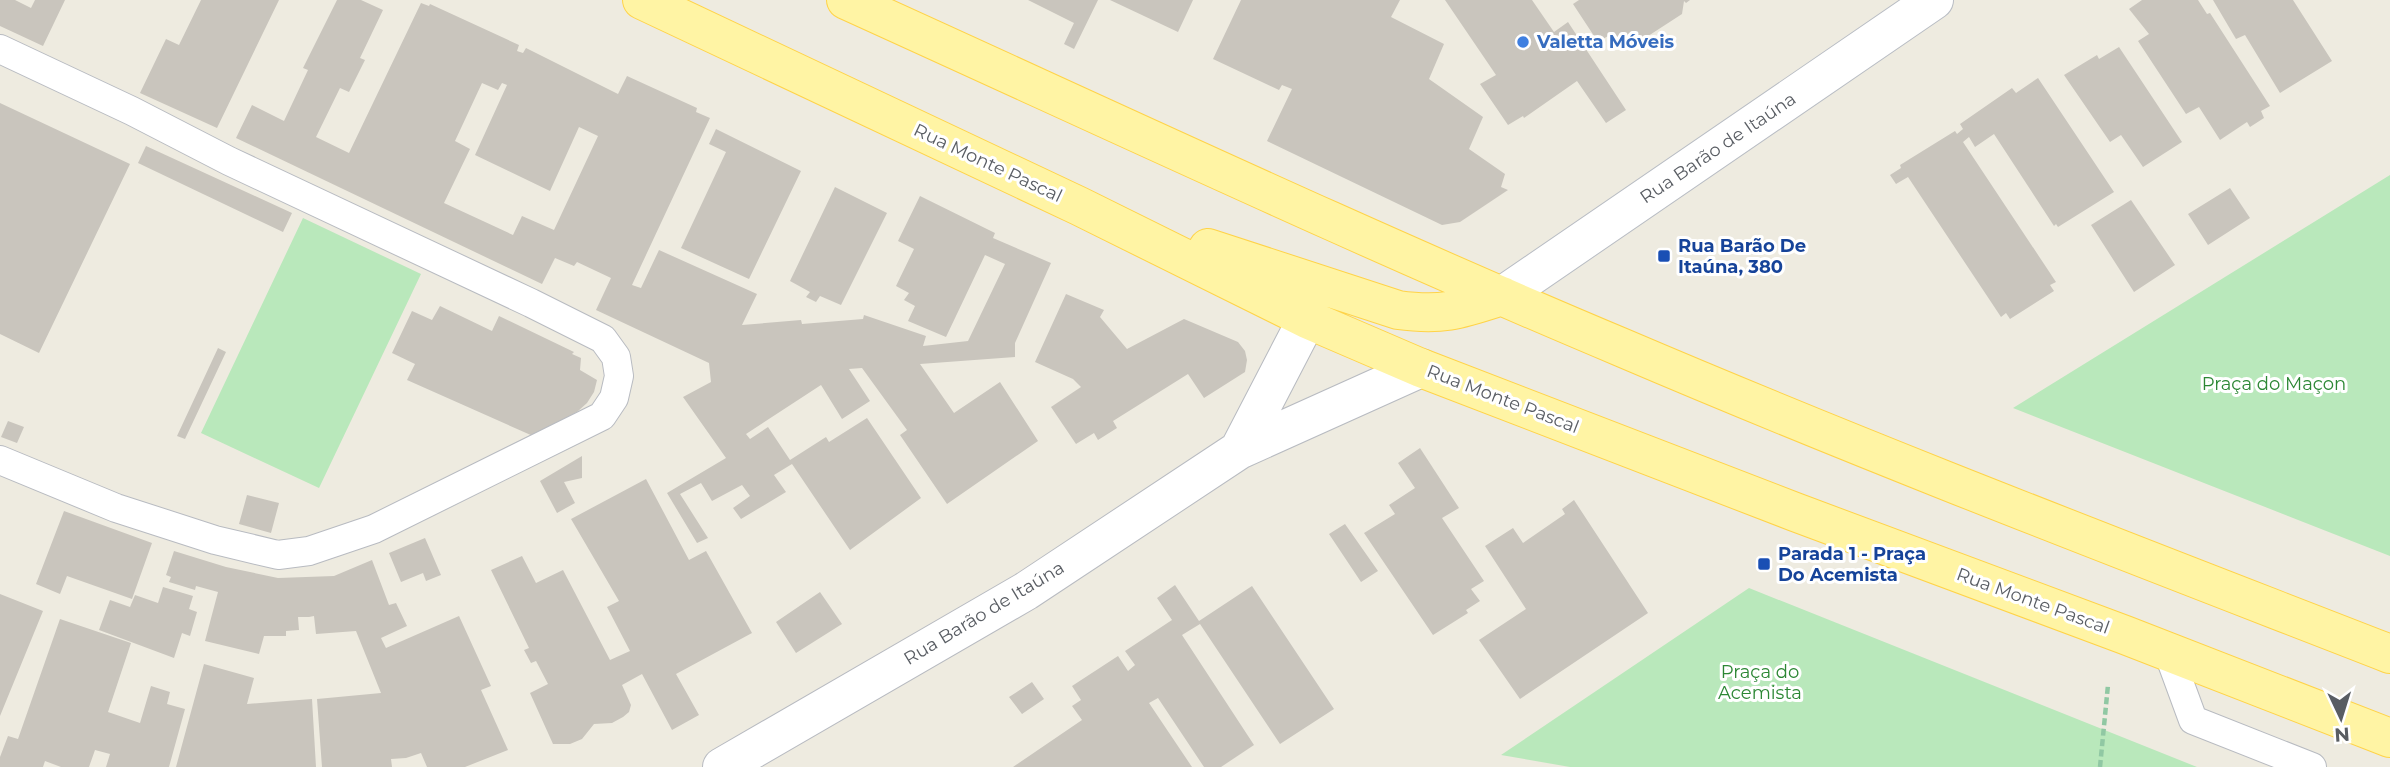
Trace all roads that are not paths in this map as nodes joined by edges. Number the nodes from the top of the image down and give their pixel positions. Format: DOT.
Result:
graph roads {
  1 [pos="642,0"];
  2 [pos="846,0"];
  3 [pos="1934,0"];
  4 [pos="0,49"];
  5 [pos="1079,206"];
  6 [pos="1502,296"];
  7 [pos="1307,319"];
  8 [pos="1421,368"];
  9 [pos="1239,450"];
  10 [pos="0,460"];
  11 [pos="2168,652"];
  12 [pos="2390,654"];
  13 [pos="2390,738"];
  14 [pos="722,767"];
  15 [pos="2312,767"];
  1 -- 5 [label="main road, Rua Monte Pascal"];
  2 -- 6 [label="main road"];
  3 -- 6 [label="street, Rua Barão de Itaúna"];
  4 -- 10 [label="lane"];
  5 -- 6 [label="main road"];
  5 -- 7 [label="main road, Rua Monte Pascal"];
  6 -- 12 [label="main road"];
  7 -- 8 [label="main road, Rua Monte Pascal"];
  7 -- 9 [label="street, Rua Barão de Itaúna"];
  8 -- 9 [label="street, Rua Barão de Itaúna"];
  8 -- 11 [label="main road, Rua Monte Pascal"];
  9 -- 14 [label="street, Rua Barão de Itaúna"];
  11 -- 13 [label="main road, Rua Monte Pascal"];
  11 -- 15 [label="lane"];
}
